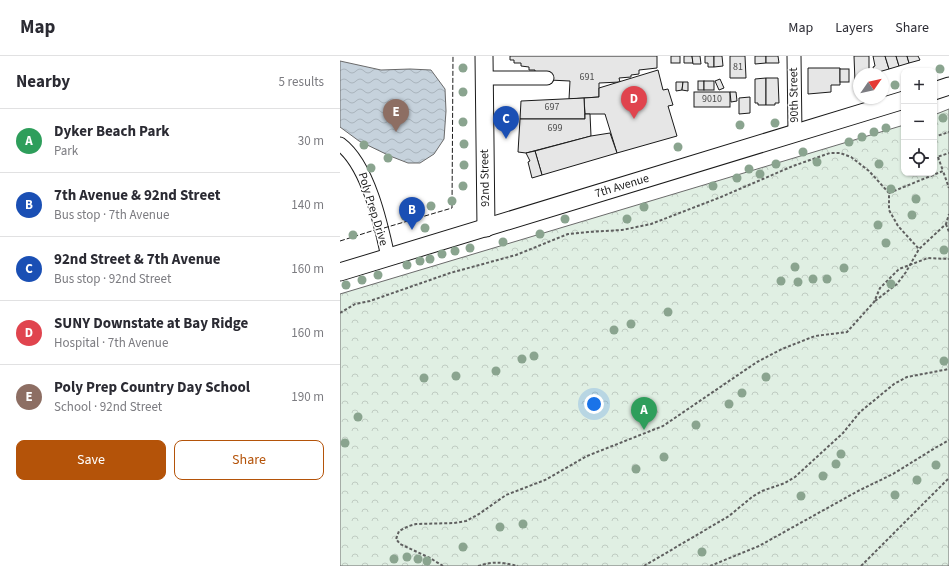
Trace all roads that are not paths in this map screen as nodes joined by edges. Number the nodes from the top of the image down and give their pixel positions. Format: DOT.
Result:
graph roads {
  1 [pos="484,56"];
  2 [pos="794,56"];
  3 [pos="484,78"];
  4 [pos="547,78"];
  5 [pos="949,86"];
  6 [pos="937,90"];
  7 [pos="901,101"];
  8 [pos="795,133"];
  9 [pos="340,144"];
  10 [pos="486,228"];
  11 [pos="388,257"];
  12 [pos="340,272"];
  1 -- 3 [label="main road, 92nd Street"];
  2 -- 8 [label="street, 90th Street"];
  3 -- 4 [label="street"];
  3 -- 10 [label="main road, 92nd Street"];
  5 -- 6 [label="main road"];
  7 -- 8 [label="main road, 7th Avenue"];
  8 -- 10 [label="main road, 7th Avenue"];
  9 -- 11 [label="street, Poly Prep Drive"];
  10 -- 11 [label="main road, 7th Avenue"];
  11 -- 12 [label="main road, 7th Avenue"];
}
